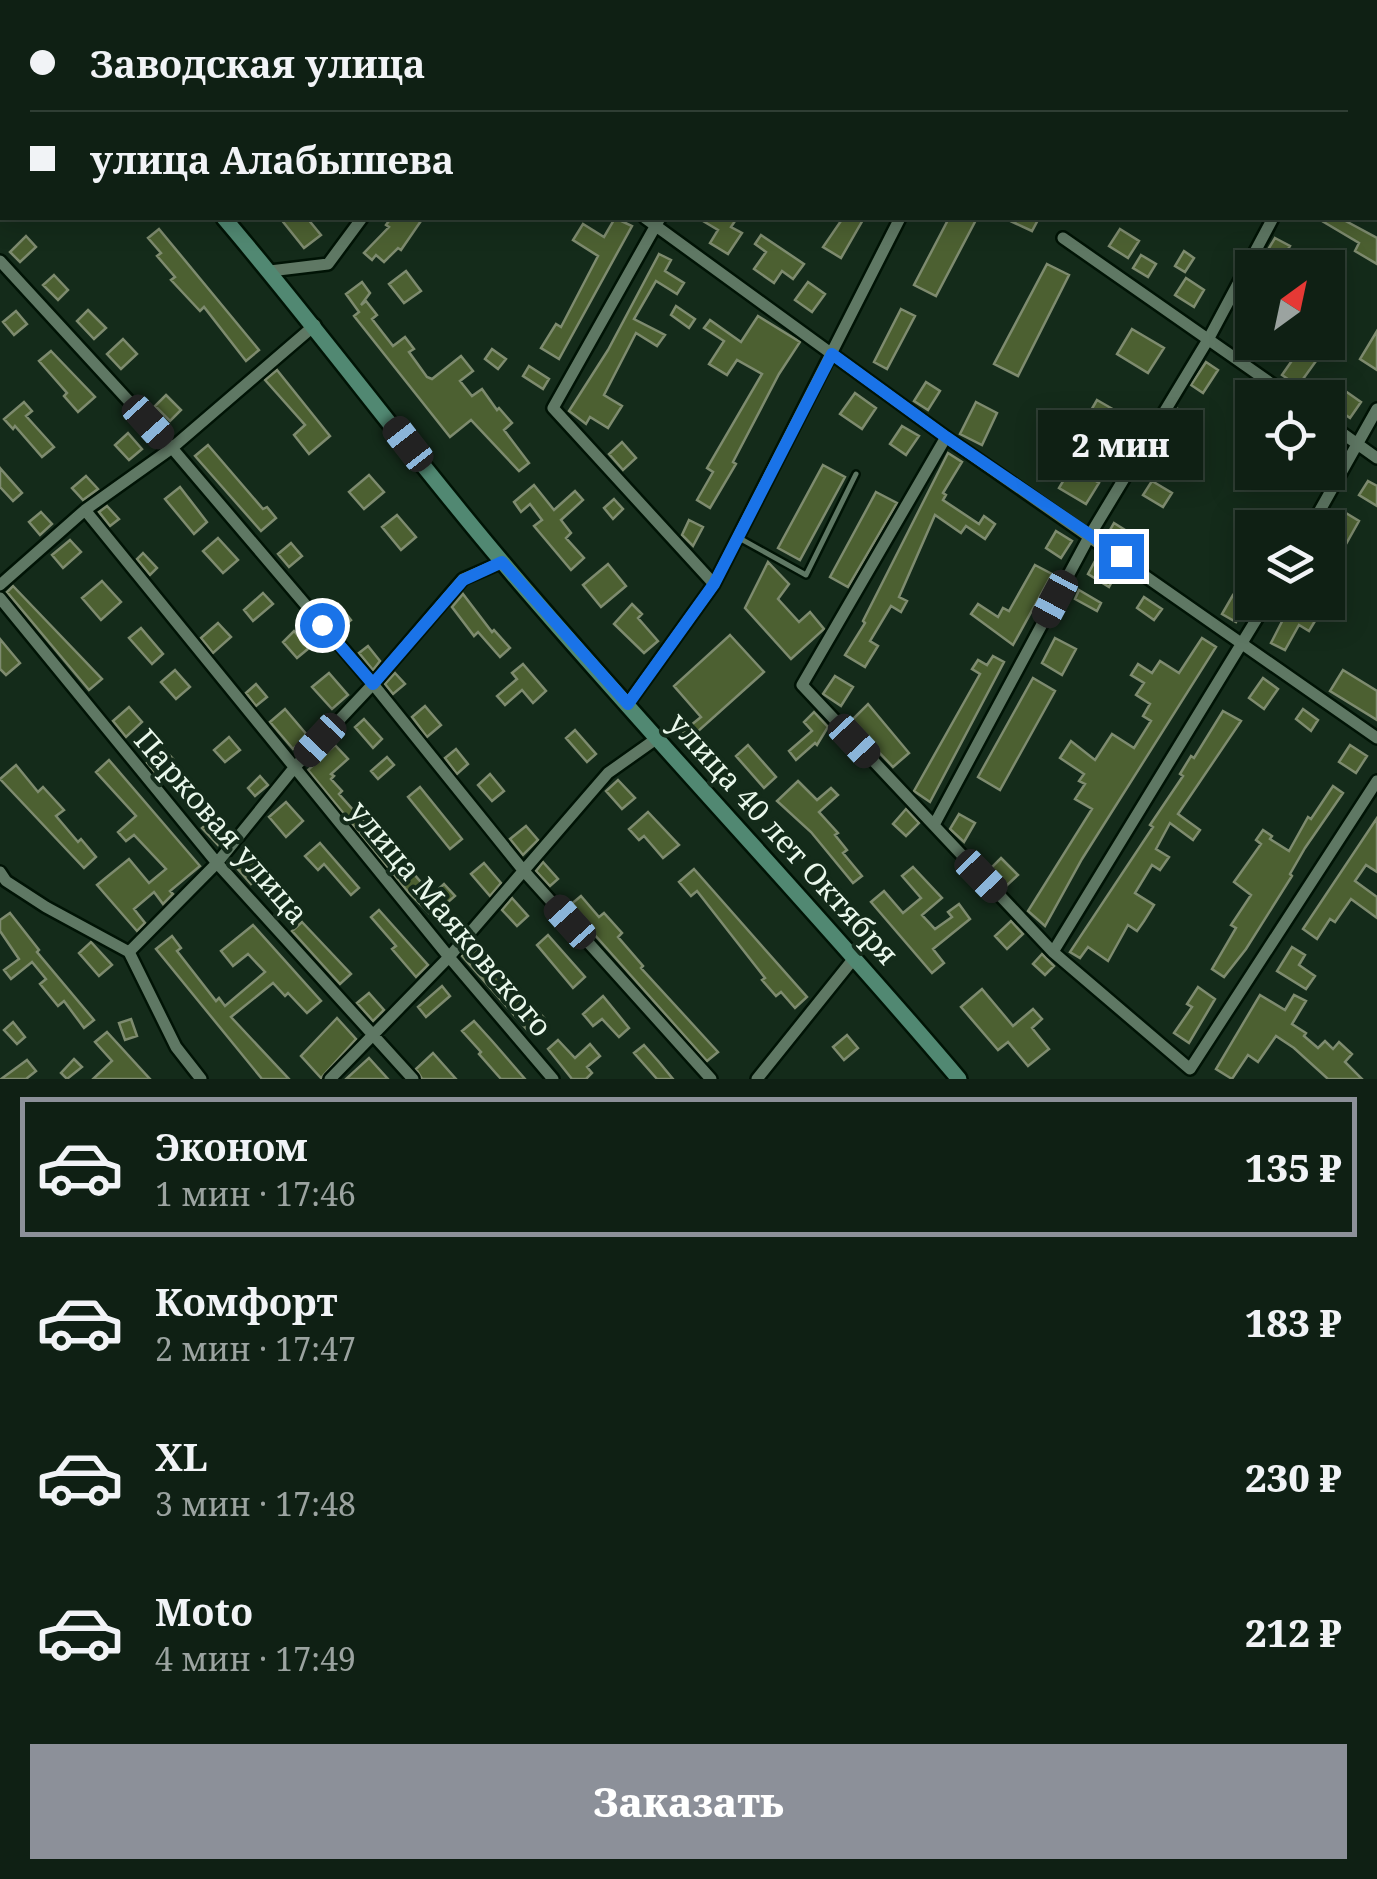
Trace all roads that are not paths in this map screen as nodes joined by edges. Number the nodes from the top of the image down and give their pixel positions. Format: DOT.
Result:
graph roads {
  1 [pos="226,220"];
  2 [pos="361,220"];
  3 [pos="653,220"];
  4 [pos="899,220"];
  5 [pos="1271,220"];
  6 [pos="1063,238"];
  7 [pos="0,262"];
  8 [pos="270,271"];
  9 [pos="314,325"];
  10 [pos="1209,338"];
  11 [pos="832,354"];
  12 [pos="1267,380"];
  13 [pos="1377,409"];
  14 [pos="1345,435"];
  15 [pos="946,437"];
  16 [pos="1358,445"];
  17 [pos="172,448"];
  18 [pos="1377,458"];
  19 [pos="856,474"];
  20 [pos="85,510"];
  21 [pos="1320,510"];
  22 [pos="1090,534"];
  23 [pos="738,538"];
  24 [pos="502,562"];
  25 [pos="714,584"];
  26 [pos="0,585"];
  27 [pos="0,598"];
  28 [pos="1257,620"];
  29 [pos="1244,642"];
  30 [pos="373,684"];
  31 [pos="628,704"];
  32 [pos="1377,738"];
  33 [pos="656,739"];
  34 [pos="294,768"];
  35 [pos="1377,781"];
  36 [pos="934,825"];
  37 [pos="217,864"];
  38 [pos="523,870"];
  39 [pos="0,872"];
  40 [pos="129,952"];
  41 [pos="1053,952"];
  42 [pos="449,957"];
  43 [pos="855,957"];
  44 [pos="375,1036"];
  45 [pos="200,1079"];
  46 [pos="330,1079"];
  47 [pos="414,1079"];
  48 [pos="552,1079"];
  49 [pos="711,1079"];
  50 [pos="758,1079"];
  51 [pos="959,1079"];
  1 -- 8 [label="street, улица 40 лет Октября"];
  2 -- 8 [label="street"];
  3 -- 11 [label="street"];
  3 -- 25 [label="street"];
  4 -- 11 [label="street"];
  5 -- 10 [label="street"];
  6 -- 10 [label="street"];
  7 -- 17 [label="street"];
  8 -- 9 [label="street, улица 40 лет Октября"];
  9 -- 17 [label="street"];
  9 -- 24 [label="street, улица 40 лет Октября"];
  10 -- 12 [label="street"];
  10 -- 22 [label="street"];
  11 -- 15 [label="street"];
  11 -- 23 [label="street"];
  13 -- 16 [label="street"];
  14 -- 16 [label="street"];
  15 -- 22 [label="street"];
  15 -- 36 [label="street"];
  16 -- 18 [label="street"];
  16 -- 21 [label="street"];
  17 -- 20 [label="street"];
  17 -- 30 [label="street"];
  19 -- 23 [label="lane"];
  20 -- 26 [label="street"];
  20 -- 34 [label="street, улица Маяковского"];
  22 -- 29 [label="street"];
  22 -- 36 [label="street"];
  23 -- 25 [label="street"];
  24 -- 30 [label="street"];
  24 -- 31 [label="street, улица 40 лет Октября"];
  25 -- 31 [label="street"];
  27 -- 37 [label="street, Парковая улица"];
  28 -- 29 [label="street"];
  29 -- 32 [label="street"];
  29 -- 41 [label="street"];
  30 -- 34 [label="street"];
  30 -- 38 [label="street"];
  31 -- 33 [label="street, улица 40 лет Октября"];
  33 -- 38 [label="street"];
  33 -- 43 [label="street, улица 40 лет Октября"];
  34 -- 37 [label="street"];
  34 -- 42 [label="street, улица Маяковского"];
  35 -- 41 [label="street"];
  36 -- 41 [label="street"];
  37 -- 40 [label="street"];
  37 -- 44 [label="street, Парковая улица"];
  38 -- 42 [label="street"];
  38 -- 49 [label="street"];
  39 -- 40 [label="street"];
  40 -- 45 [label="street"];
  42 -- 44 [label="street"];
  42 -- 48 [label="street, улица Маяковского"];
  43 -- 50 [label="street"];
  43 -- 51 [label="street, улица 40 лет Октября"];
  44 -- 46 [label="street"];
  44 -- 47 [label="street, Парковая улица"];
}
